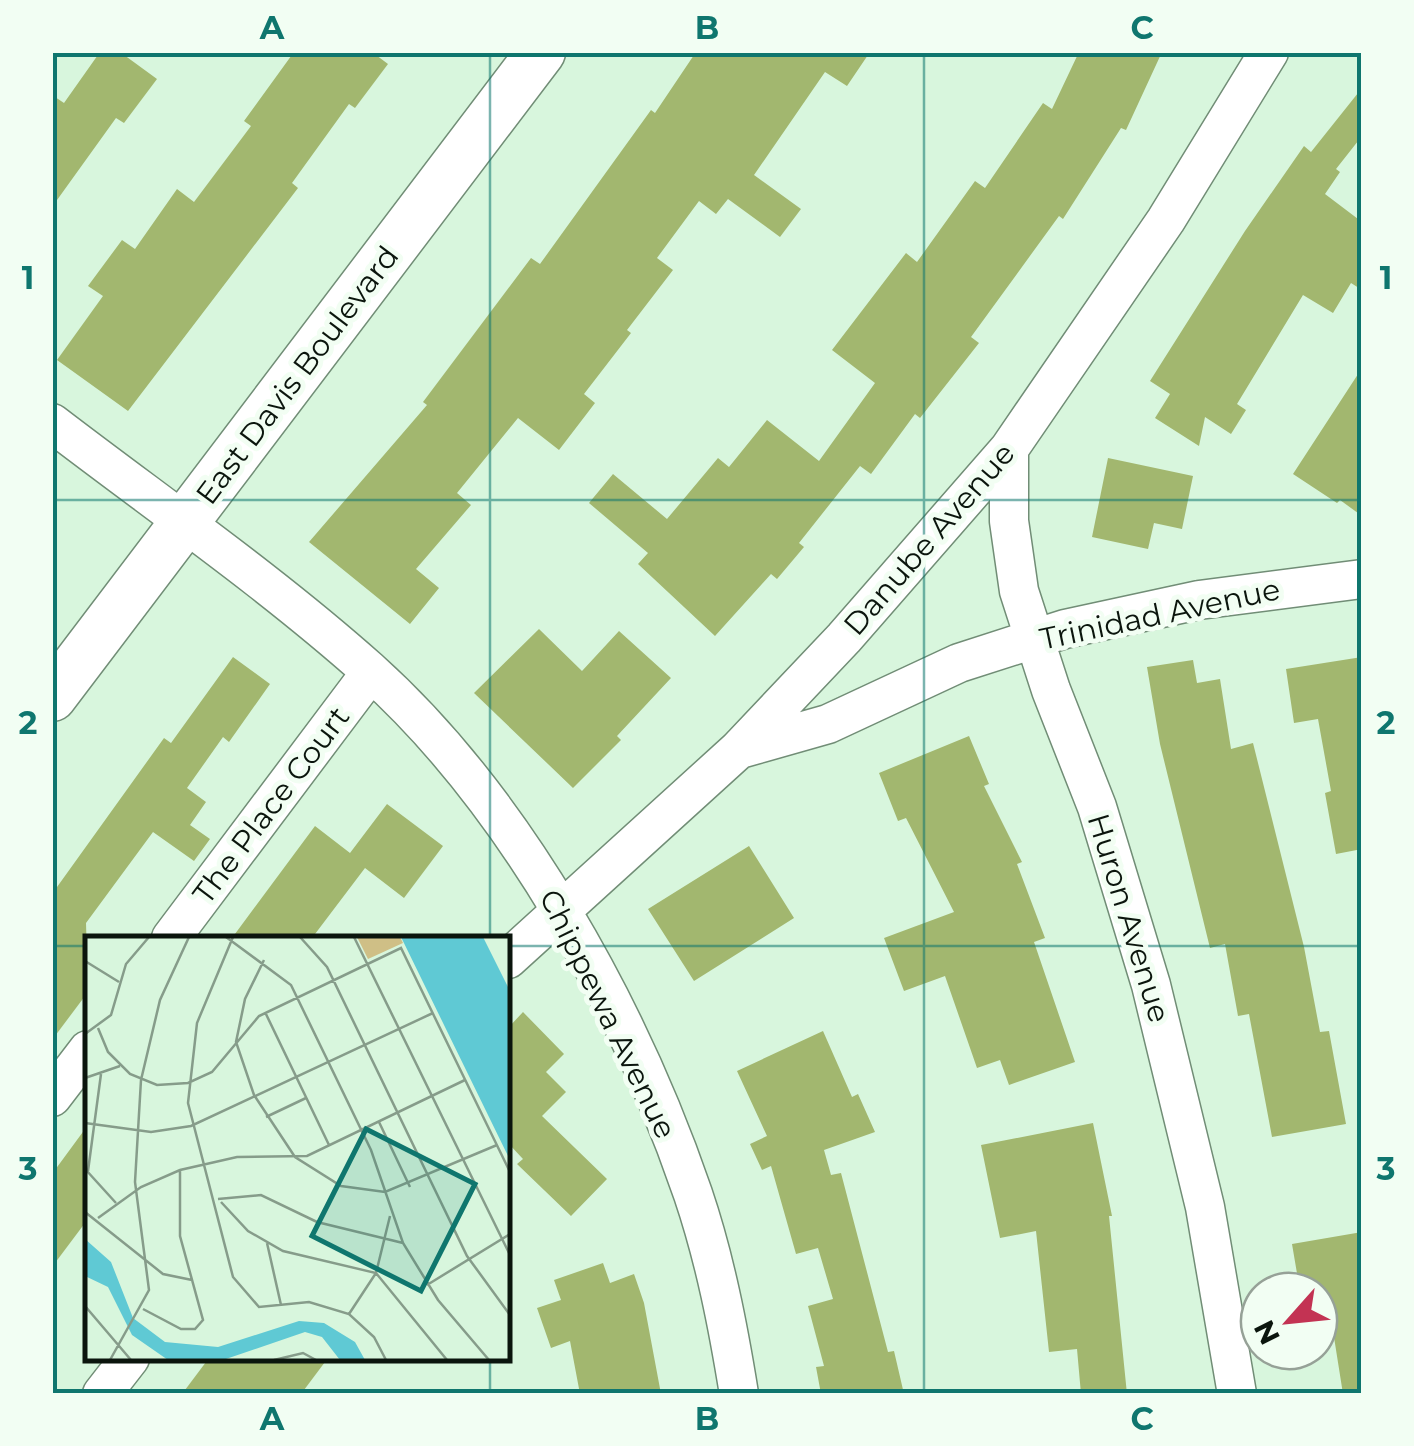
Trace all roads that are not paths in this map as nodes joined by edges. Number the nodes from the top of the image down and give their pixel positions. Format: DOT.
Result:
graph roads {
  1 [pos="541,52"];
  2 [pos="1269,52"];
  3 [pos="52,423"];
  4 [pos="1009,449"];
  5 [pos="186,523"];
  6 [pos="1362,579"];
  7 [pos="1034,639"];
  8 [pos="371,672"];
  9 [pos="52,697"];
  10 [pos="738,750"];
  11 [pos="561,910"];
  12 [pos="173,936"];
  13 [pos="510,957"];
  14 [pos="85,1054"];
  15 [pos="52,1097"];
  16 [pos="128,1361"];
  17 [pos="102,1394"];
  18 [pos="739,1394"];
  19 [pos="1237,1394"];
  1 -- 5 [label="street, East Davis Boulevard"];
  2 -- 4 [label="street, Danube Avenue"];
  3 -- 5 [label="street, Chippewa Avenue"];
  4 -- 7 [label="street, Huron Avenue"];
  4 -- 10 [label="street, Danube Avenue"];
  5 -- 8 [label="street, Chippewa Avenue"];
  5 -- 9 [label="street, East Davis Boulevard"];
  6 -- 7 [label="street, Trinidad Avenue"];
  7 -- 10 [label="street, Trinidad Avenue"];
  7 -- 19 [label="street, Huron Avenue"];
  8 -- 11 [label="street, Chippewa Avenue"];
  8 -- 12 [label="street, The Place Court"];
  10 -- 11 [label="street, Danube Avenue"];
  11 -- 13 [label="street, Danube Avenue"];
  11 -- 18 [label="street, Chippewa Avenue"];
  14 -- 15 [label="street"];
  16 -- 17 [label="street"];
}
